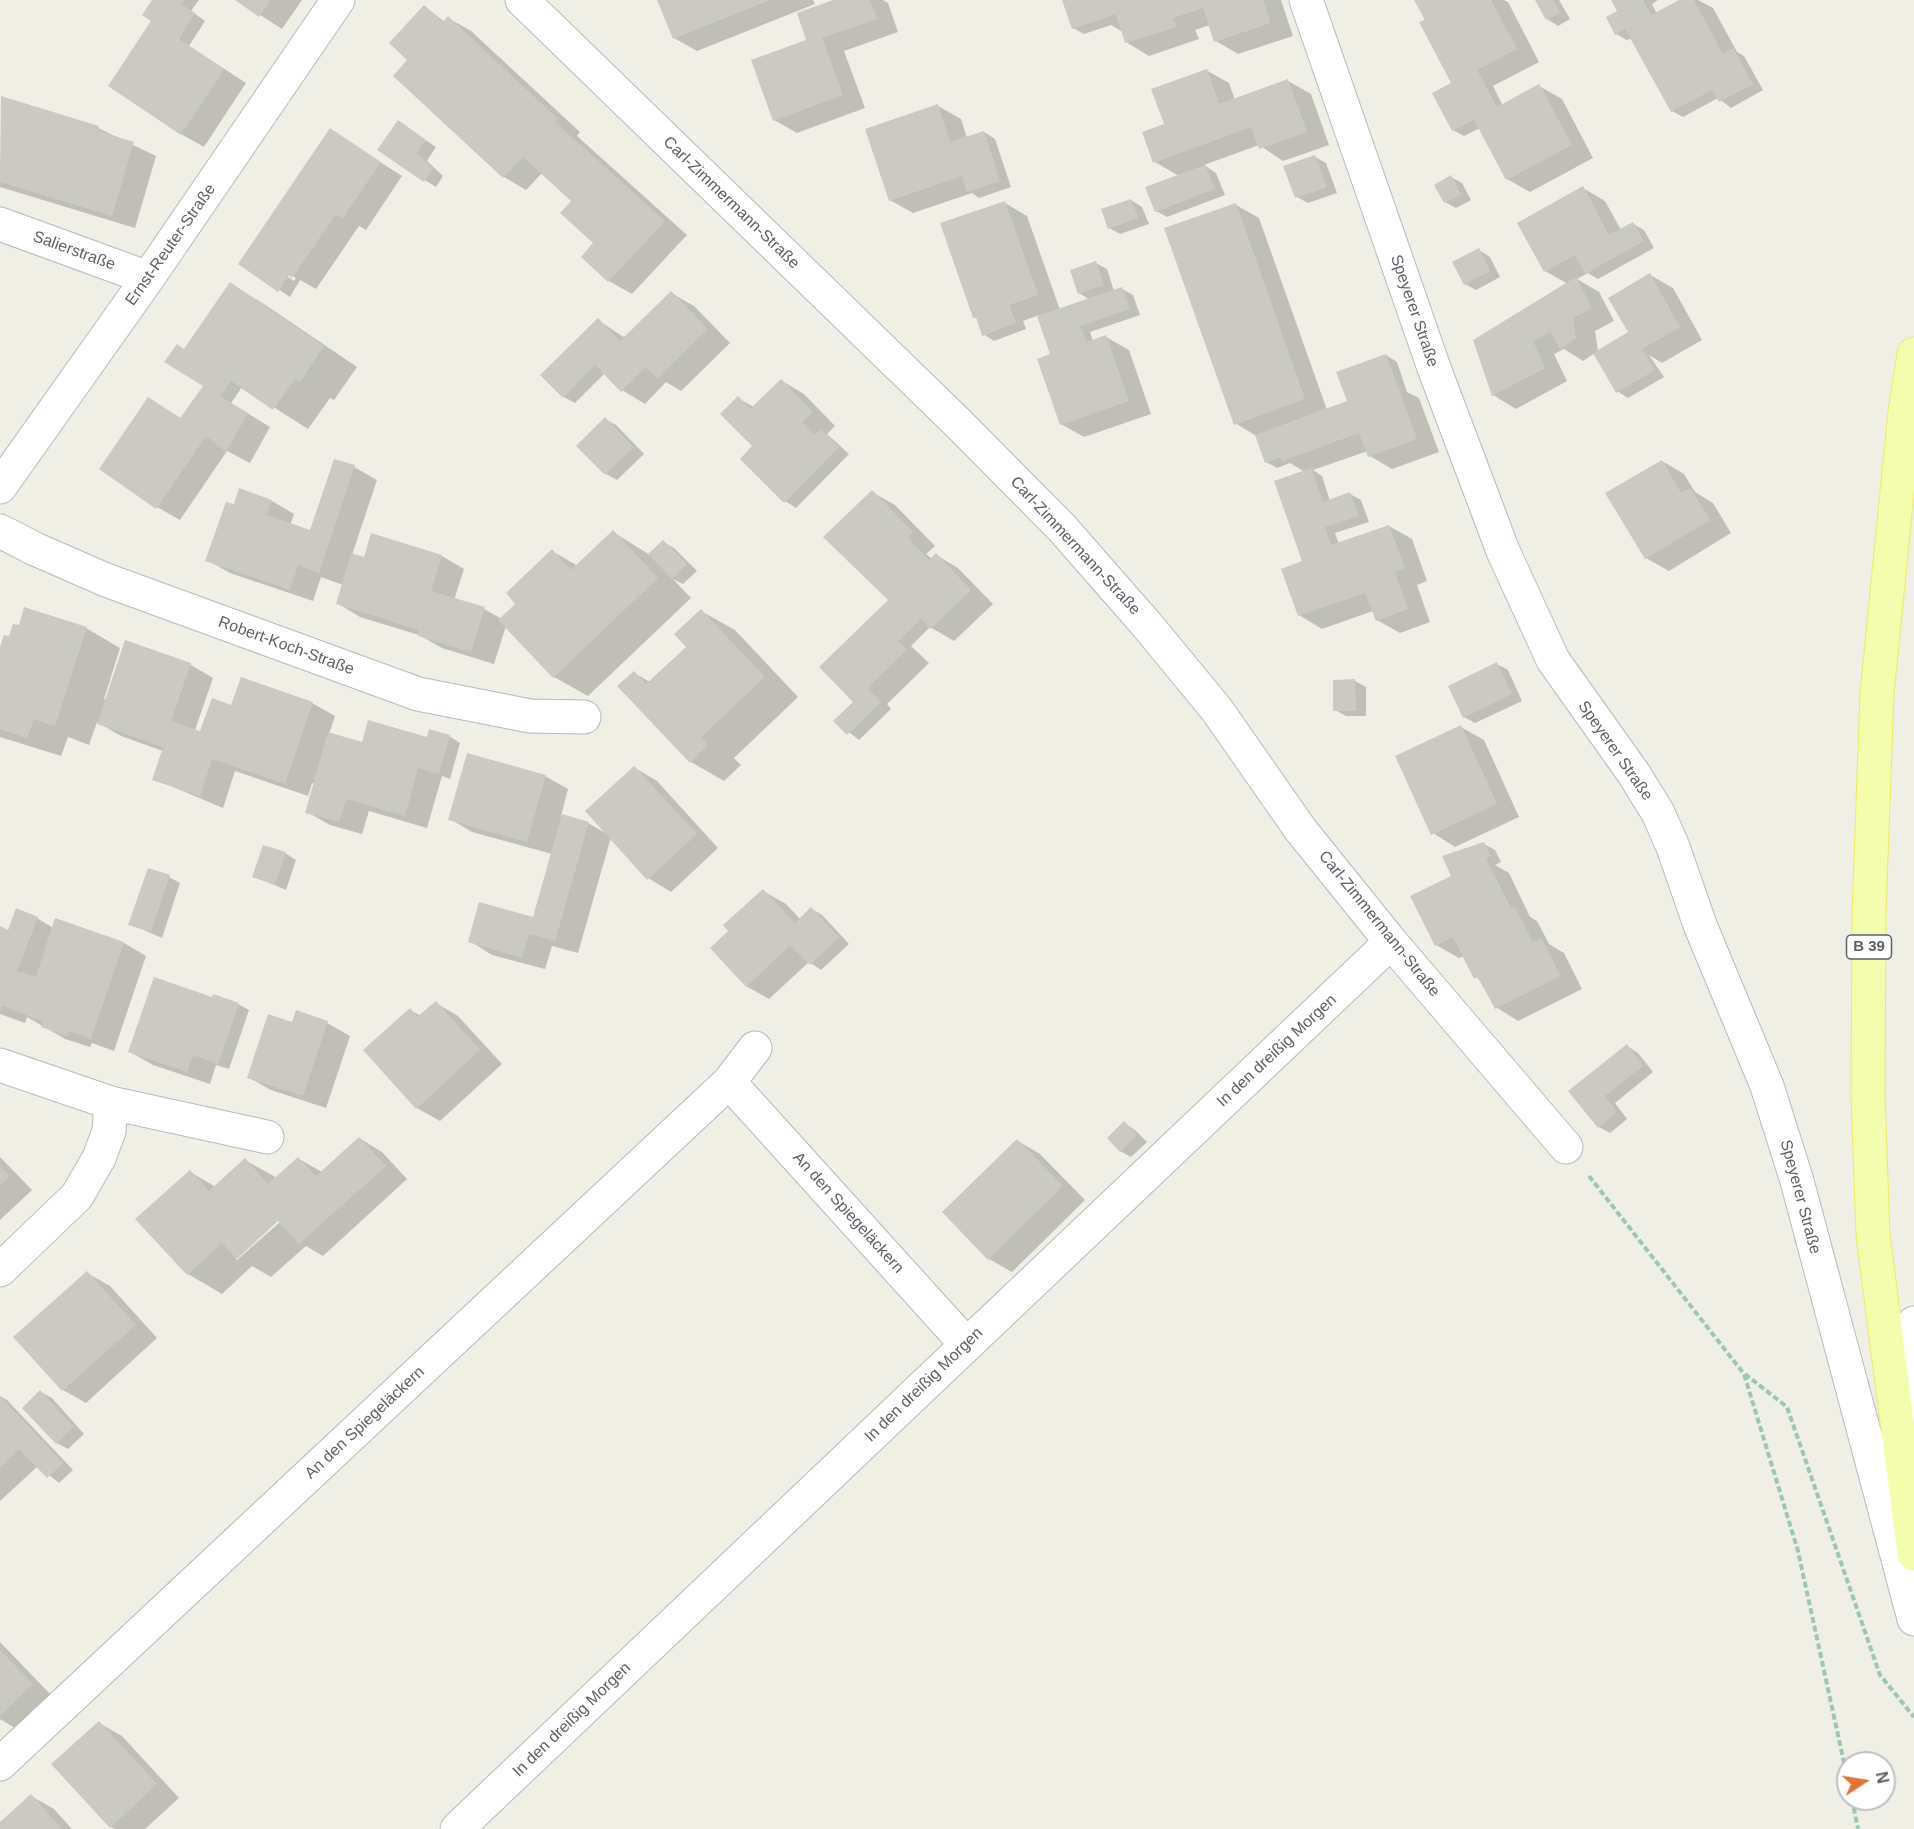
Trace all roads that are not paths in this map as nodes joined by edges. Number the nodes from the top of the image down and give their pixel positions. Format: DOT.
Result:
graph roads {
  1 [pos="338,0"];
  2 [pos="522,0"];
  3 [pos="1312,2"];
  4 [pos="0,224"];
  5 [pos="148,278"];
  6 [pos="1914,354"];
  7 [pos="0,487"];
  8 [pos="0,531"];
  9 [pos="584,717"];
  10 [pos="1391,942"];
  11 [pos="755,1048"];
  12 [pos="0,1065"];
  13 [pos="729,1082"];
  14 [pos="111,1104"];
  15 [pos="267,1137"];
  16 [pos="1566,1147"];
  17 [pos="0,1270"];
  18 [pos="1914,1323"];
  19 [pos="966,1344"];
  20 [pos="1913,1547"];
  21 [pos="1914,1619"];
  22 [pos="0,1764"];
  23 [pos="457,1829"];
  1 -- 5 [label="street, Ernst-Reuter-Straße"];
  2 -- 10 [label="street, Carl-Zimmermann-Straße"];
  3 -- 21 [label="street, Speyerer Straße"];
  4 -- 5 [label="street, Salierstraße"];
  5 -- 7 [label="street, Ernst-Reuter-Straße"];
  6 -- 20 [label="main road, B 39"];
  8 -- 9 [label="street, Robert-Koch-Straße"];
  10 -- 16 [label="street, Carl-Zimmermann-Straße"];
  10 -- 19 [label="street, In den dreißig Morgen"];
  11 -- 13 [label="street, An den Spiegeläckern"];
  12 -- 14 [label="street"];
  13 -- 19 [label="street, An den Spiegeläckern"];
  13 -- 22 [label="street, An den Spiegeläckern"];
  14 -- 15 [label="street"];
  14 -- 17 [label="street"];
  18 -- 20 [label="street"];
  19 -- 23 [label="street, In den dreißig Morgen"];
}
